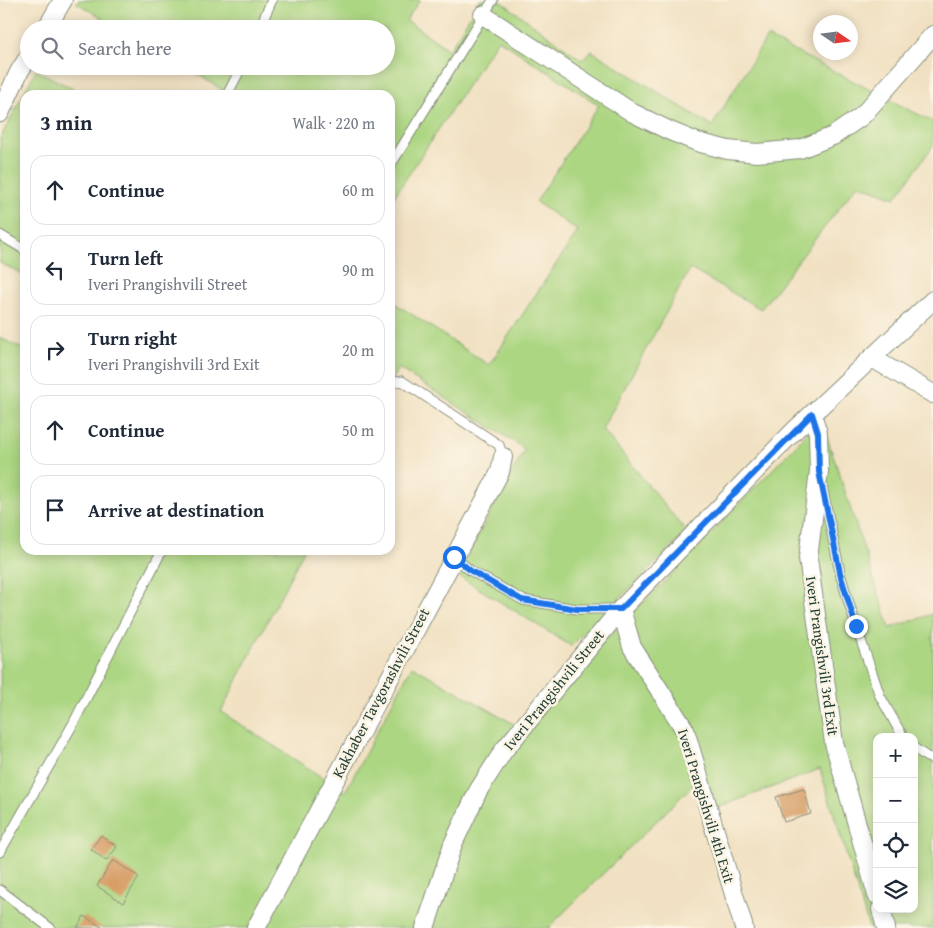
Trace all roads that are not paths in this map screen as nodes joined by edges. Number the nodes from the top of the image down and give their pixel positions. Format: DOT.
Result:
graph roads {
  1 [pos="63,0"];
  2 [pos="272,0"];
  3 [pos="488,7"];
  4 [pos="51,20"];
  5 [pos="263,20"];
  6 [pos="933,35"];
  7 [pos="20,70"];
  8 [pos="237,75"];
  9 [pos="230,90"];
  10 [pos="0,113"];
  11 [pos="395,158"];
  12 [pos="0,235"];
  13 [pos="20,247"];
  14 [pos="933,300"];
  15 [pos="872,358"];
  16 [pos="395,382"];
  17 [pos="933,394"];
  18 [pos="812,414"];
  19 [pos="503,457"];
  20 [pos="819,472"];
  21 [pos="159,555"];
  22 [pos="454,557"];
  23 [pos="621,609"];
  24 [pos="901,733"];
  25 [pos="918,751"];
  26 [pos="933,758"];
  27 [pos="0,852"];
  28 [pos="873,880"];
  29 [pos="0,890"];
  30 [pos="882,913"];
  31 [pos="50,928"];
  32 [pos="256,928"];
  33 [pos="425,928"];
  34 [pos="744,928"];
  35 [pos="886,928"];
  1 -- 4 [label="street"];
  2 -- 5 [label="lane"];
  3 -- 6 [label="street"];
  3 -- 11 [label="lane"];
  7 -- 10 [label="street"];
  8 -- 9 [label="lane"];
  12 -- 13 [label="lane"];
  14 -- 15 [label="street, Iveri Prangishvili Street"];
  15 -- 17 [label="street"];
  15 -- 18 [label="street, Iveri Prangishvili Street"];
  16 -- 19 [label="lane"];
  18 -- 20 [label="street, Iveri Prangishvili 3rd Exit"];
  18 -- 23 [label="street, Iveri Prangishvili Street"];
  19 -- 22 [label="street, Kakhaber Tavgorashvili Street"];
  20 -- 24 [label="lane"];
  20 -- 28 [label="street, Iveri Prangishvili 3rd Exit"];
  21 -- 27 [label="lane"];
  22 -- 23 [label="lane"];
  22 -- 32 [label="street, Kakhaber Tavgorashvili Street"];
  23 -- 33 [label="street, Iveri Prangishvili Street"];
  23 -- 34 [label="street, Iveri Prangishvili 4th Exit"];
  25 -- 26 [label="lane"];
  29 -- 31 [label="lane"];
  30 -- 35 [label="street"];
}
